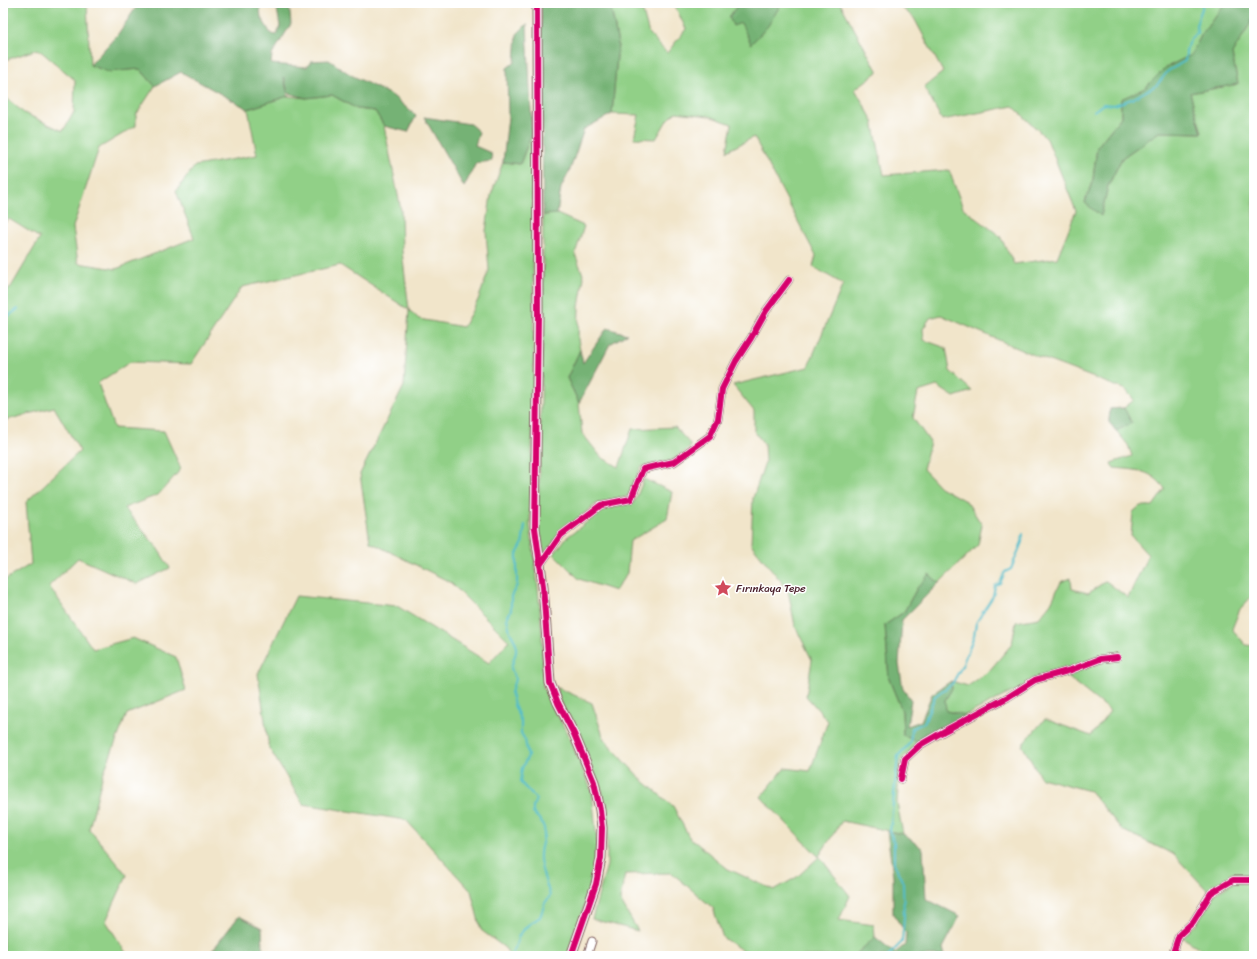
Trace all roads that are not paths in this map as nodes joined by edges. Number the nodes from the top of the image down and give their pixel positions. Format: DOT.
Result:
graph roads {
  1 [pos="537,3"];
  2 [pos="790,280"];
  3 [pos="540,565"];
  4 [pos="1116,657"];
  5 [pos="901,779"];
  6 [pos="1254,880"];
  7 [pos="592,940"];
  8 [pos="571,956"];
  9 [pos="585,956"];
  10 [pos="1172,956"];
  1 -- 3 [label="street"];
  2 -- 3 [label="street"];
  3 -- 8 [label="street"];
  4 -- 5 [label="street"];
  6 -- 10 [label="street"];
  7 -- 9 [label="street"];
}
